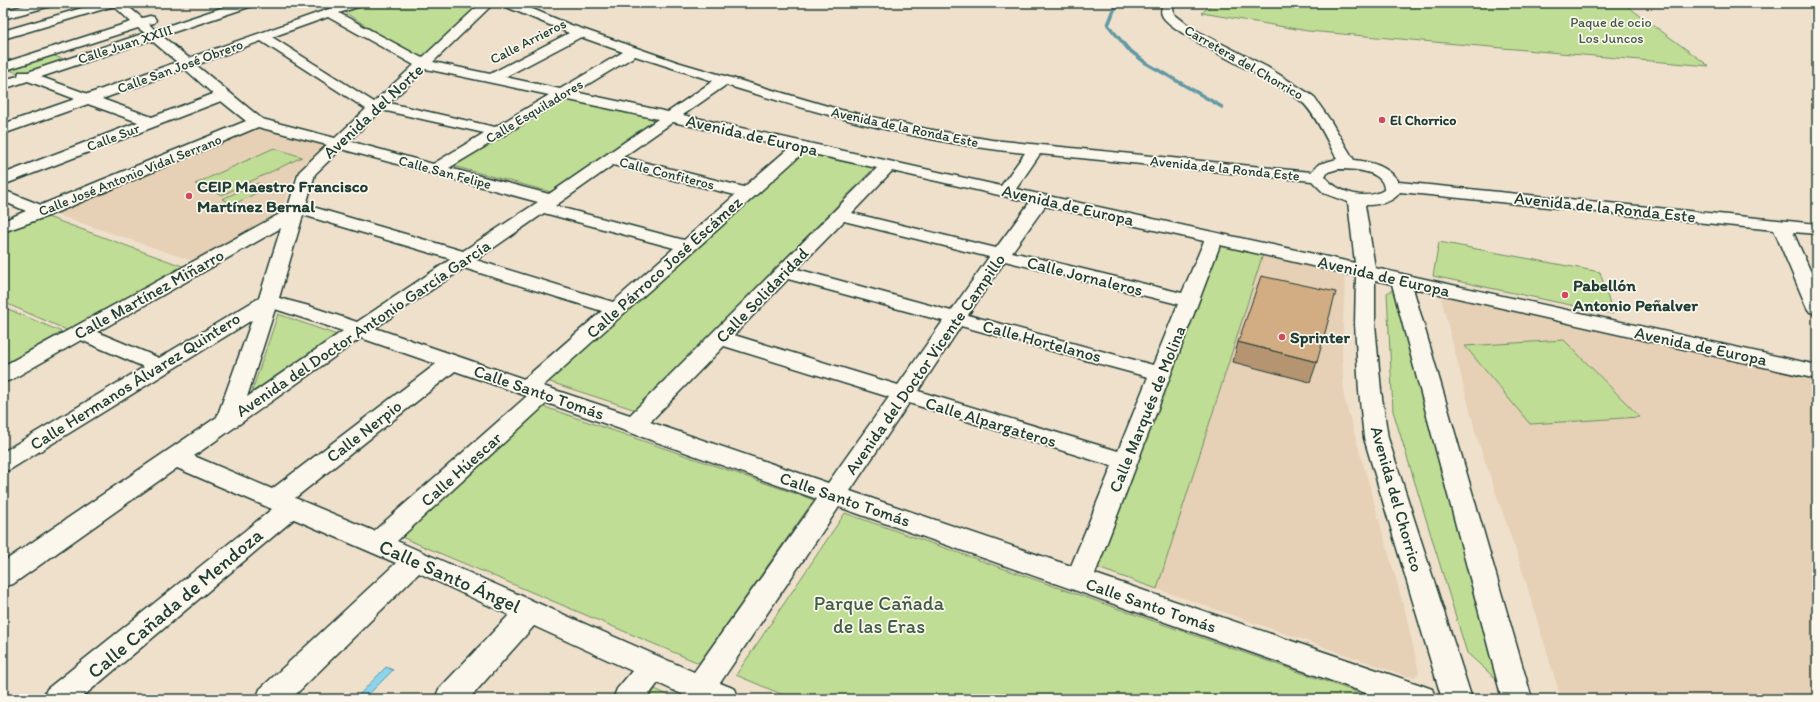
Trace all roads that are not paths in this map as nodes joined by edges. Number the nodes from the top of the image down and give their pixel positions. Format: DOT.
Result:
graph roads {
  1 [pos="46,3"];
  2 [pos="112,3"];
  3 [pos="117,3"];
  4 [pos="248,3"];
  5 [pos="357,3"];
  6 [pos="488,3"];
  7 [pos="508,3"];
  8 [pos="1170,3"];
  9 [pos="329,13"];
  10 [pos="3,15"];
  11 [pos="160,17"];
  12 [pos="139,24"];
  13 [pos="579,33"];
  14 [pos="3,35"];
  15 [pos="153,35"];
  16 [pos="263,37"];
  17 [pos="633,52"];
  18 [pos="46,54"];
  19 [pos="71,62"];
  20 [pos="187,64"];
  21 [pos="423,64"];
  22 [pos="3,68"];
  23 [pos="28,76"];
  24 [pos="491,78"];
  25 [pos="724,80"];
  26 [pos="3,85"];
  27 [pos="563,94"];
  28 [pos="223,95"];
  29 [pos="88,99"];
  30 [pos="377,107"];
  31 [pos="670,117"];
  32 [pos="151,122"];
  33 [pos="257,122"];
  34 [pos="3,129"];
  35 [pos="498,132"];
  36 [pos="338,144"];
  37 [pos="801,146"];
  38 [pos="1036,149"];
  39 [pos="610,159"];
  40 [pos="1348,164"];
  41 [pos="889,165"];
  42 [pos="435,169"];
  43 [pos="1317,177"];
  44 [pos="3,180"];
  45 [pos="1393,186"];
  46 [pos="1006,191"];
  47 [pos="748,193"];
  48 [pos="3,195"];
  49 [pos="1041,199"];
  50 [pos="1356,199"];
  51 [pos="546,204"];
  52 [pos="296,210"];
  53 [pos="42,212"];
  54 [pos="841,215"];
  55 [pos="1781,225"];
  56 [pos="3,227"];
  57 [pos="1817,229"];
  58 [pos="1214,238"];
  59 [pos="687,246"];
  60 [pos="1000,255"];
  61 [pos="464,259"];
  62 [pos="785,272"];
  63 [pos="1366,272"];
  64 [pos="1401,280"];
  65 [pos="1815,298"];
  66 [pos="268,301"];
  67 [pos="1189,301"];
  68 [pos="616,309"];
  69 [pos="958,318"];
  70 [pos="359,330"];
  71 [pos="80,332"];
  72 [pos="720,338"];
  73 [pos="452,362"];
  74 [pos="159,366"];
  75 [pos="1817,372"];
  76 [pos="1161,374"];
  77 [pos="3,375"];
  78 [pos="536,391"];
  79 [pos="904,395"];
  80 [pos="228,419"];
  81 [pos="634,425"];
  82 [pos="174,457"];
  83 [pos="3,462"];
  84 [pos="1126,462"];
  85 [pos="834,495"];
  86 [pos="283,503"];
  87 [pos="377,544"];
  88 [pos="416,560"];
  89 [pos="3,576"];
  90 [pos="1079,580"];
  91 [pos="530,611"];
  92 [pos="653,667"];
  93 [pos="700,688"];
  94 [pos="58,699"];
  95 [pos="271,699"];
  96 [pos="450,699"];
  97 [pos="628,699"];
  98 [pos="724,699"];
  99 [pos="1421,699"];
  100 [pos="1457,699"];
  101 [pos="1517,699"];
  1 -- 10 [label="street"];
  2 -- 14 [label="street"];
  3 -- 12 [label="street"];
  4 -- 15 [label="street, Calle Juan XXIII"];
  5 -- 9 [label="street, Calle San José Obrero"];
  6 -- 21 [label="street, Avenida del Norte"];
  7 -- 13 [label="street, Avenida de la Ronda Este"];
  8 -- 40 [label="street, Carretera del Chorrico"];
  9 -- 16 [label="street, Calle San José Obrero"];
  9 -- 21 [label="street, Avenida de Europa"];
  11 -- 12 [label="street"];
  12 -- 15 [label="street"];
  12 -- 18 [label="street"];
  13 -- 17 [label="street, Avenida de la Ronda Este"];
  13 -- 24 [label="street, Calle Arrieros"];
  15 -- 19 [label="street, Calle Juan XXIII"];
  15 -- 20 [label="street"];
  16 -- 20 [label="street, Calle San José Obrero"];
  16 -- 30 [label="street"];
  17 -- 25 [label="street, Avenida de la Ronda Este"];
  17 -- 27 [label="street, Calle Esquiladores"];
  18 -- 19 [label="street"];
  18 -- 22 [label="street"];
  19 -- 23 [label="street, Calle Juan XXIII"];
  20 -- 28 [label="street"];
  20 -- 29 [label="street, Calle San José Obrero"];
  21 -- 24 [label="street, Avenida de Europa"];
  21 -- 30 [label="street, Avenida del Norte"];
  22 -- 23 [label="street"];
  23 -- 26 [label="street, Calle Juan XXIII"];
  23 -- 29 [label="street"];
  24 -- 27 [label="street, Avenida de Europa"];
  25 -- 31 [label="street, Avenida del Doctor Antonio García García"];
  25 -- 38 [label="street, Avenida de la Ronda Este"];
  27 -- 31 [label="street, Avenida de Europa"];
  27 -- 35 [label="street, Calle Esquiladores"];
  28 -- 32 [label="street, Calle Sur"];
  28 -- 33 [label="street"];
  29 -- 32 [label="street"];
  29 -- 34 [label="street, Calle San José Obrero"];
  30 -- 35 [label="street"];
  30 -- 36 [label="street, Avenida del Norte"];
  31 -- 37 [label="street, Avenida de Europa"];
  31 -- 39 [label="street, Avenida del Doctor Antonio García García"];
  32 -- 44 [label="street, Calle Sur"];
  33 -- 36 [label="street, Calle San Felipe"];
  33 -- 53 [label="street, Calle José Antonio Vidal Serrano"];
  35 -- 42 [label="street, Calle Esquiladores"];
  36 -- 42 [label="street, Calle San Felipe"];
  36 -- 52 [label="street, Avenida del Norte"];
  37 -- 41 [label="street, Avenida de Europa"];
  37 -- 47 [label="street, Calle Párroco José Escámez"];
  38 -- 43 [label="street, Avenida de la Ronda Este"];
  38 -- 46 [label="street"];
  39 -- 47 [label="street, Calle Confiteros"];
  39 -- 51 [label="street, Avenida del Doctor Antonio García García"];
  40 -- 43 [label="street"];
  40 -- 45 [label="street"];
  41 -- 46 [label="street, Avenida de Europa"];
  41 -- 54 [label="street, Calle Solidaridad"];
  42 -- 51 [label="street, Calle San Felipe"];
  43 -- 50 [label="street"];
  45 -- 50 [label="street"];
  45 -- 55 [label="street, Avenida de la Ronda Este"];
  46 -- 49 [label="street, Avenida de Europa"];
  47 -- 59 [label="street, Calle Párroco José Escámez"];
  48 -- 53 [label="street"];
  49 -- 58 [label="street, Avenida de Europa"];
  49 -- 60 [label="street, Avenida del Doctor Vicente Campillo"];
  50 -- 63 [label="street, Avenida del Chorrico"];
  51 -- 59 [label="street, Calle San Felipe"];
  51 -- 61 [label="street, Avenida del Doctor Antonio García García"];
  52 -- 61 [label="street"];
  52 -- 66 [label="street, Avenida del Norte"];
  52 -- 71 [label="street, Calle Martínez Miñarro"];
  53 -- 56 [label="street, Calle José Antonio Vidal Serrano"];
  54 -- 60 [label="street, Calle Jornaleros"];
  54 -- 62 [label="street, Calle Solidaridad"];
  55 -- 57 [label="street, Avenida de la Ronda Este"];
  55 -- 65 [label="street"];
  58 -- 63 [label="street, Avenida de Europa"];
  58 -- 67 [label="street, Calle Marqués de Molina"];
  59 -- 68 [label="street, Calle Párroco José Escámez"];
  60 -- 67 [label="street, Calle Jornaleros"];
  60 -- 69 [label="street, Avenida del Doctor Vicente Campillo"];
  61 -- 68 [label="street"];
  61 -- 70 [label="street, Avenida del Doctor Antonio García García"];
  62 -- 69 [label="street, Calle Hortelanos"];
  62 -- 72 [label="street, Calle Solidaridad"];
  63 -- 64 [label="street, Avenida de Europa"];
  63 -- 100 [label="street, Avenida del Chorrico"];
  64 -- 75 [label="street, Avenida de Europa"];
  64 -- 101 [label="street"];
  66 -- 70 [label="street, Calle Santo Tomás"];
  66 -- 74 [label="street, Calle Hermanos Álvarez Quintero"];
  66 -- 80 [label="street, Avenida del Norte"];
  67 -- 76 [label="street, Calle Marqués de Molina"];
  68 -- 78 [label="street, Calle Párroco José Escámez"];
  69 -- 76 [label="street, Calle Hortelanos"];
  69 -- 79 [label="street, Avenida del Doctor Vicente Campillo"];
  70 -- 73 [label="street, Calle Santo Tomás"];
  70 -- 80 [label="street, Avenida del Doctor Antonio García García"];
  71 -- 74 [label="street"];
  71 -- 77 [label="street, Calle Martínez Miñarro"];
  72 -- 79 [label="street, Calle Alpargateros"];
  72 -- 81 [label="street, Calle Solidaridad"];
  73 -- 78 [label="street, Calle Santo Tomás"];
  73 -- 86 [label="street, Calle Nerpio"];
  74 -- 83 [label="street, Calle Hermanos Álvarez Quintero"];
  76 -- 84 [label="street, Calle Marqués de Molina"];
  78 -- 81 [label="street, Calle Santo Tomás"];
  78 -- 87 [label="street, Calle Húescar"];
  79 -- 84 [label="street, Calle Alpargateros"];
  79 -- 85 [label="street, Avenida del Doctor Vicente Campillo"];
  80 -- 82 [label="street, Avenida del Doctor Antonio García García"];
  81 -- 85 [label="street, Calle Santo Tomás"];
  82 -- 86 [label="street, Calle Santo Ángel"];
  82 -- 89 [label="street, Avenida del Doctor Antonio García García"];
  84 -- 90 [label="street, Calle Marqués de Molina"];
  85 -- 90 [label="street, Calle Santo Tomás"];
  85 -- 93 [label="street, Avenida del Doctor Vicente Campillo"];
  86 -- 87 [label="street, Calle Santo Ángel"];
  86 -- 94 [label="street, Calle Cañada de Mendoza"];
  87 -- 88 [label="street, Calle Santo Ángel"];
  88 -- 91 [label="street, Calle Santo Ángel"];
  88 -- 95 [label="street"];
  90 -- 99 [label="street, Calle Santo Tomás"];
  91 -- 92 [label="street, Calle Santo Ángel"];
  91 -- 96 [label="street"];
  92 -- 93 [label="street, Calle Santo Ángel"];
  92 -- 97 [label="street"];
  93 -- 98 [label="street, Calle Santo Ángel"];
}
